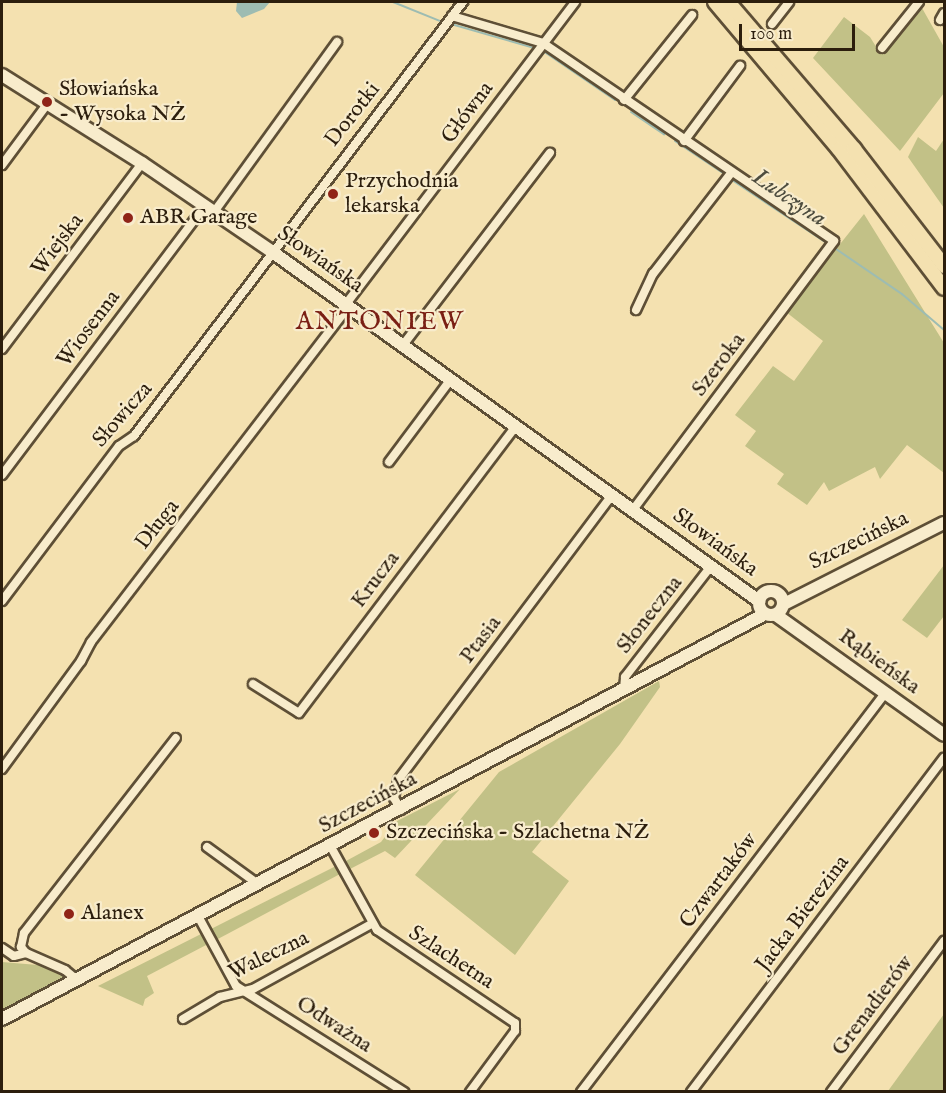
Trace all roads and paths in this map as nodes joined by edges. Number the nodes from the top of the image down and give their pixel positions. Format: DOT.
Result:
graph roads {
  1 [pos="463,2"];
  2 [pos="575,2"];
  3 [pos="715,2"];
  4 [pos="728,2"];
  5 [pos="789,2"];
  6 [pos="919,2"];
  7 [pos="692,15"];
  8 [pos="452,16"];
  9 [pos="772,24"];
  10 [pos="338,42"];
  11 [pos="543,43"];
  12 [pos="882,48"];
  13 [pos="740,66"];
  14 [pos="2,75"];
  15 [pos="624,100"];
  16 [pos="48,103"];
  17 [pos="684,141"];
  18 [pos="550,153"];
  19 [pos="142,163"];
  20 [pos="2,165"];
  21 [pos="731,173"];
  22 [pos="210,209"];
  23 [pos="271,251"];
  24 [pos="945,266"];
  25 [pos="945,288"];
  26 [pos="348,305"];
  27 [pos="636,310"];
  28 [pos="403,345"];
  29 [pos="2,348"];
  30 [pos="451,379"];
  31 [pos="516,426"];
  32 [pos="389,462"];
  33 [pos="2,475"];
  34 [pos="612,495"];
  35 [pos="633,510"];
  36 [pos="945,523"];
  37 [pos="711,566"];
  38 [pos="2,601"];
  39 [pos="771,604"];
  40 [pos="253,684"];
  41 [pos="624,689"];
  42 [pos="886,692"];
  43 [pos="945,735"];
  44 [pos="176,738"];
  45 [pos="945,758"];
  46 [pos="2,769"];
  47 [pos="401,810"];
  48 [pos="207,847"];
  49 [pos="331,847"];
  50 [pos="258,884"];
  51 [pos="198,916"];
  52 [pos="371,924"];
  53 [pos="945,941"];
  54 [pos="2,948"];
  55 [pos="26,952"];
  56 [pos="76,979"];
  57 [pos="244,991"];
  58 [pos="2,1018"];
  59 [pos="183,1018"];
  60 [pos="404,1092"];
  61 [pos="470,1092"];
  62 [pos="580,1092"];
  63 [pos="690,1092"];
  64 [pos="831,1092"];
  1 -- 8 [label="street, Dorotki"];
  2 -- 11 [label="street, Główna"];
  3 -- 25 [label="main road"];
  4 -- 24 [label="main road"];
  5 -- 9 [label="street"];
  6 -- 12 [label="street"];
  7 -- 15 [label="street"];
  8 -- 11 [label="street"];
  8 -- 23 [label="street, Dorotki"];
  10 -- 22 [label="street, Wiosenna"];
  11 -- 15 [label="street"];
  11 -- 26 [label="street, Główna"];
  13 -- 17 [label="street"];
  14 -- 16 [label="street, Słowiańska"];
  15 -- 17 [label="street"];
  16 -- 19 [label="street, Słowiańska"];
  16 -- 20 [label="street"];
  17 -- 21 [label="street"];
  18 -- 28 [label="street"];
  19 -- 22 [label="street, Słowiańska"];
  19 -- 29 [label="street, Wiejska"];
  21 -- 27 [label="street"];
  21 -- 35 [label="street, Szeroka"];
  22 -- 23 [label="street, Słowiańska"];
  22 -- 33 [label="street, Wiosenna"];
  23 -- 26 [label="street, Słowiańska"];
  23 -- 38 [label="street, Słowicza"];
  26 -- 28 [label="street, Słowiańska"];
  26 -- 46 [label="street, Długa"];
  28 -- 30 [label="street, Słowiańska"];
  30 -- 31 [label="street, Słowiańska"];
  30 -- 32 [label="street"];
  31 -- 34 [label="street, Słowiańska"];
  31 -- 40 [label="street, Krucza"];
  34 -- 35 [label="street, Słowiańska"];
  34 -- 47 [label="street, Ptasia"];
  35 -- 37 [label="street, Słowiańska"];
  36 -- 39 [label="street, Szczecińska"];
  37 -- 39 [label="street, Słowiańska"];
  37 -- 41 [label="street, Słoneczna"];
  39 -- 41 [label="street, Szczecińska"];
  39 -- 42 [label="street, Rąbieńska"];
  41 -- 47 [label="street, Szczecińska"];
  42 -- 43 [label="street, Rąbieńska"];
  42 -- 62 [label="street, Czwartaków"];
  44 -- 55 [label="street"];
  45 -- 63 [label="street, Jacka Bierezina"];
  47 -- 49 [label="street, Szczecińska"];
  48 -- 50 [label="street"];
  49 -- 50 [label="street, Szczecińska"];
  49 -- 52 [label="street, Szlachetna"];
  50 -- 51 [label="street, Szczecińska"];
  51 -- 56 [label="street, Szczecińska"];
  51 -- 57 [label="street"];
  52 -- 57 [label="street, Waleczna"];
  52 -- 61 [label="street, Szlachetna"];
  53 -- 64 [label="street, Grenadierów"];
  54 -- 55 [label="street"];
  55 -- 56 [label="street"];
  56 -- 58 [label="street, Szczecińska"];
  57 -- 59 [label="street, Waleczna"];
  57 -- 60 [label="street, Odważna"];
}
